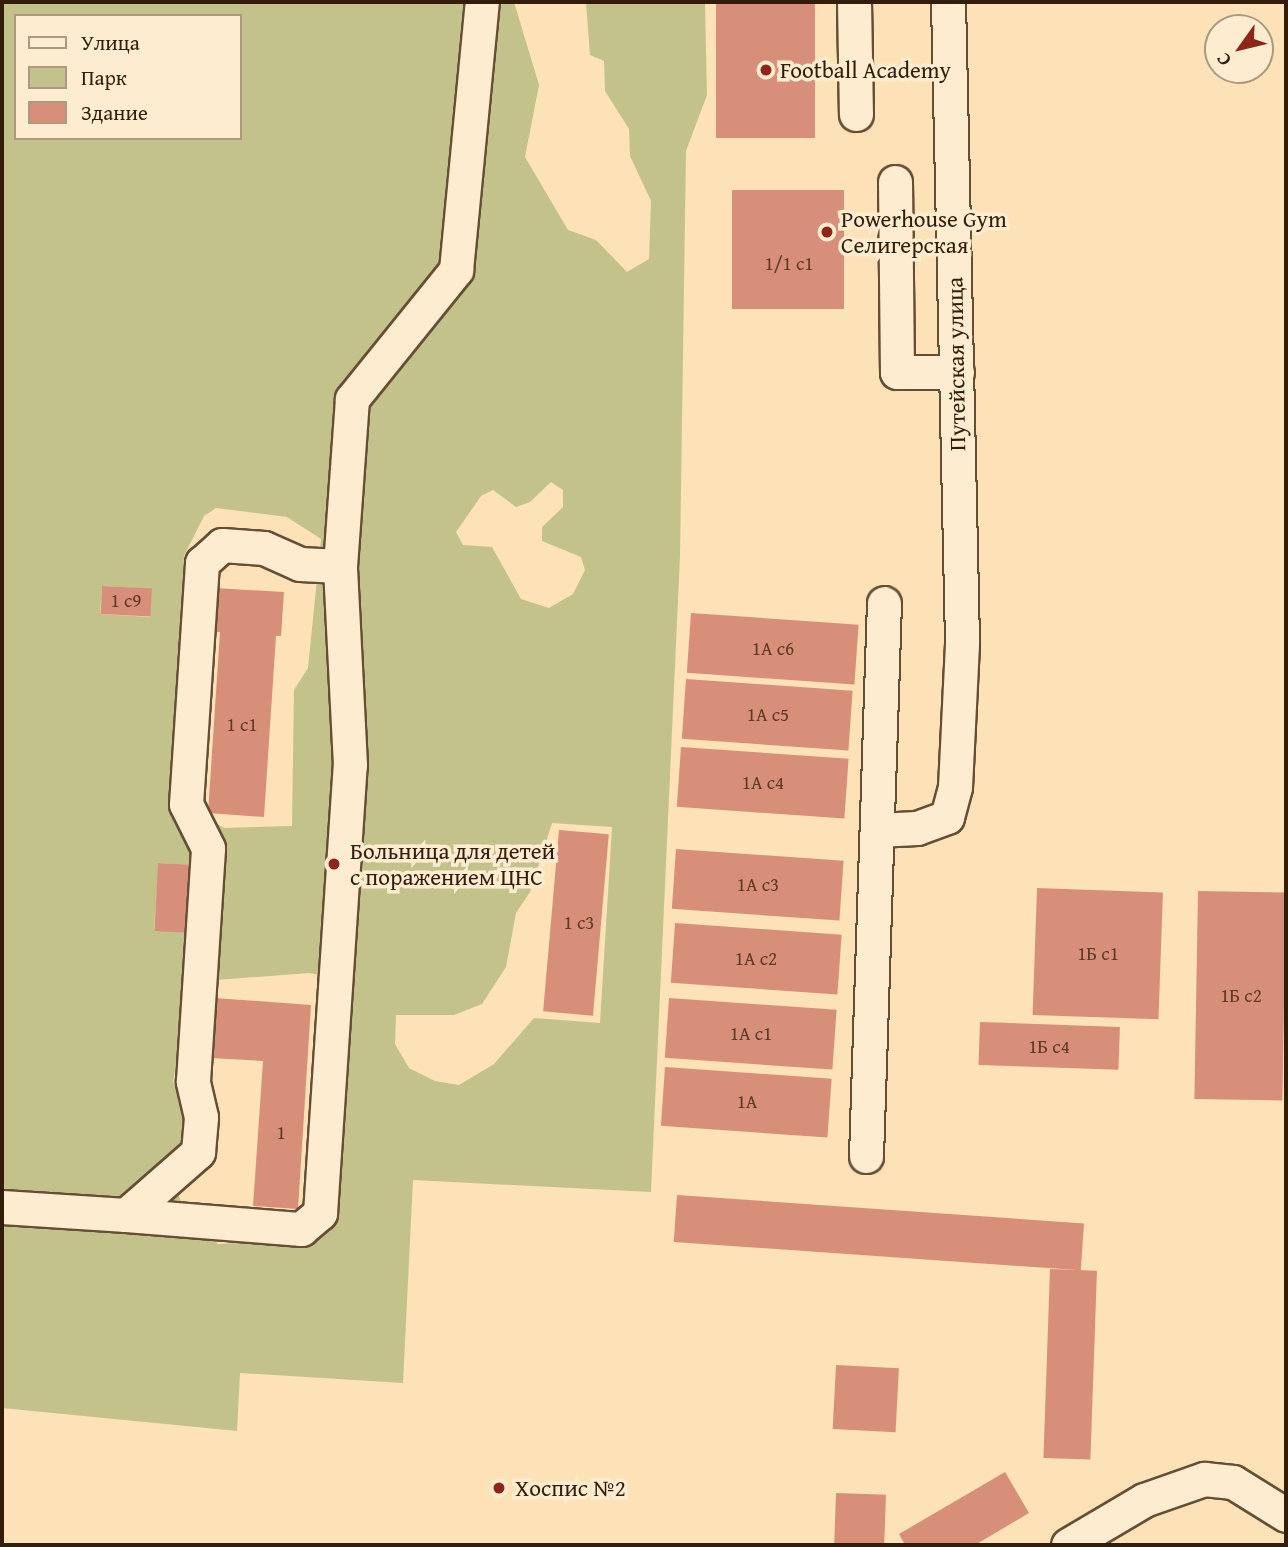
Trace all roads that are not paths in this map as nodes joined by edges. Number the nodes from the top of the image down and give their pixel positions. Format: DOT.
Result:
graph roads {
  1 [pos="482,2"];
  2 [pos="854,2"];
  3 [pos="948,2"];
  4 [pos="856,114"];
  5 [pos="895,182"];
  6 [pos="957,372"];
  7 [pos="340,566"];
  8 [pos="884,603"];
  9 [pos="877,830"];
  10 [pos="866,1156"];
  11 [pos="2,1207"];
  12 [pos="126,1215"];
  13 [pos="1286,1515"];
  14 [pos="1068,1545"];
  1 -- 7 [label="street"];
  2 -- 4 [label="street"];
  3 -- 6 [label="street, Путейская улица"];
  5 -- 6 [label="street"];
  6 -- 9 [label="street, Путейская улица"];
  7 -- 12 [label="street"];
  7 -- 12 [label="street"];
  8 -- 9 [label="street"];
  9 -- 10 [label="street"];
  11 -- 12 [label="street"];
  13 -- 14 [label="street"];
}
